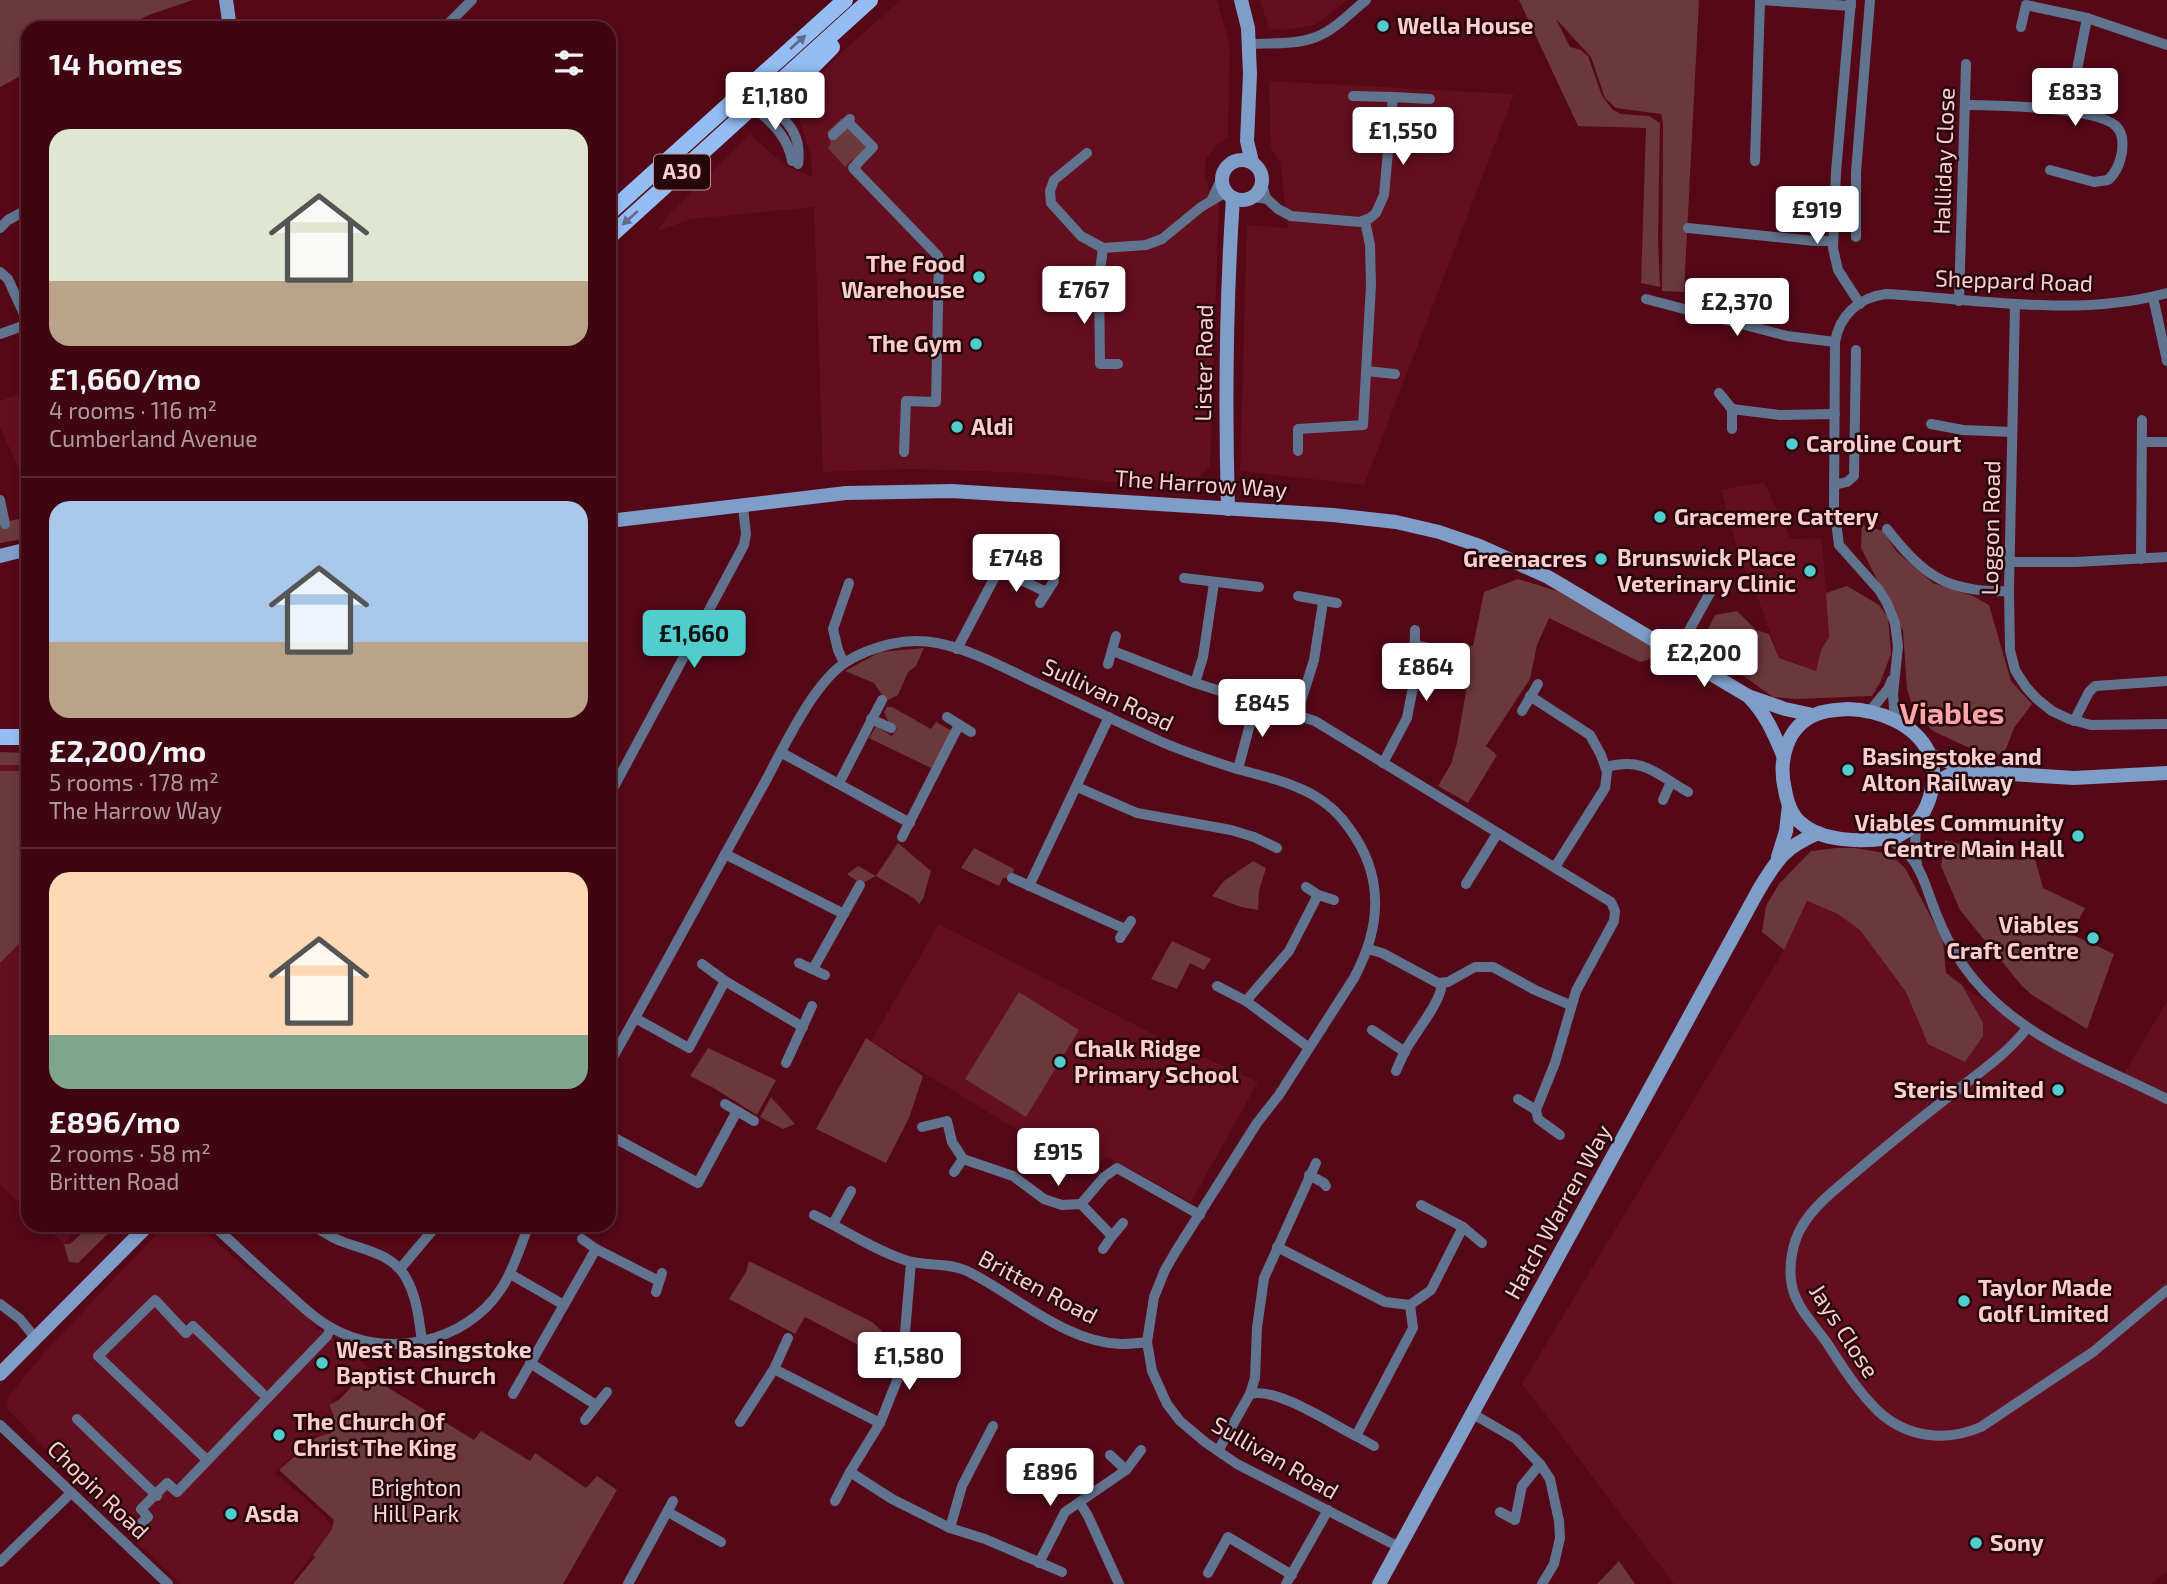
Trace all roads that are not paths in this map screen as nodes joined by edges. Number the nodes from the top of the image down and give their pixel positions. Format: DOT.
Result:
graph roads {
  1 [pos="226,0"];
  2 [pos="845,0"];
  3 [pos="871,0"];
  4 [pos="1241,0"];
  5 [pos="1366,0"];
  6 [pos="1760,0"];
  7 [pos="1870,0"];
  8 [pos="468,1"];
  9 [pos="1851,3"];
  10 [pos="2087,18"];
  11 [pos="229,21"];
  12 [pos="450,21"];
  13 [pos="2021,27"];
  14 [pos="1249,44"];
  15 [pos="2167,45"];
  16 [pos="1966,64"];
  17 [pos="746,89"];
  18 [pos="1353,96"];
  19 [pos="1393,97"];
  20 [pos="1430,99"];
  21 [pos="759,103"];
  22 [pos="1965,105"];
  23 [pos="2069,111"];
  24 [pos="778,113"];
  25 [pos="833,135"];
  26 [pos="1247,141"];
  27 [pos="1087,153"];
  28 [pos="1755,161"];
  29 [pos="1234,162"];
  30 [pos="1252,162"];
  31 [pos="2050,170"];
  32 [pos="1836,172"];
  33 [pos="1856,172"];
  34 [pos="1244,192"];
  35 [pos="616,207"];
  36 [pos="21,212"];
  37 [pos="1365,221"];
  38 [pos="0,228"];
  39 [pos="1688,228"];
  40 [pos="616,231"];
  41 [pos="1856,237"];
  42 [pos="1833,241"];
  43 [pos="1103,248"];
  44 [pos="0,272"];
  45 [pos="2167,293"];
  46 [pos="2153,297"];
  47 [pos="1646,299"];
  48 [pos="1959,300"];
  49 [pos="1860,304"];
  50 [pos="2015,304"];
  51 [pos="21,308"];
  52 [pos="21,326"];
  53 [pos="0,334"];
  54 [pos="1835,342"];
  55 [pos="1856,350"];
  56 [pos="2167,361"];
  57 [pos="1118,364"];
  58 [pos="1366,372"];
  59 [pos="1395,374"];
  60 [pos="1719,393"];
  61 [pos="1732,410"];
  62 [pos="1835,414"];
  63 [pos="2142,420"];
  64 [pos="1931,424"];
  65 [pos="1732,429"];
  66 [pos="2012,432"];
  67 [pos="2142,442"];
  68 [pos="2167,442"];
  69 [pos="1298,451"];
  70 [pos="904,452"];
  71 [pos="1834,485"];
  72 [pos="1,507"];
  73 [pos="743,507"];
  74 [pos="1227,509"];
  75 [pos="616,521"];
  76 [pos="5,524"];
  77 [pos="1887,529"];
  78 [pos="21,550"];
  79 [pos="0,555"];
  80 [pos="2167,557"];
  81 [pos="2140,559"];
  82 [pos="2010,562"];
  83 [pos="1184,578"];
  84 [pos="1054,581"];
  85 [pos="849,583"];
  86 [pos="1214,583"];
  87 [pos="1259,587"];
  88 [pos="1712,591"];
  89 [pos="2009,591"];
  90 [pos="1046,593"];
  91 [pos="1298,596"];
  92 [pos="1323,601"];
  93 [pos="1040,603"];
  94 [pos="1337,603"];
  95 [pos="1415,630"];
  96 [pos="1116,636"];
  97 [pos="1414,645"];
  98 [pos="957,649"];
  99 [pos="1113,651"];
  100 [pos="1448,652"];
  101 [pos="1676,654"];
  102 [pos="844,663"];
  103 [pos="1108,664"];
  104 [pos="1895,674"];
  105 [pos="2167,681"];
  106 [pos="1195,683"];
  107 [pos="1538,684"];
  108 [pos="1530,696"];
  109 [pos="1748,696"];
  110 [pos="882,700"];
  111 [pos="1256,702"];
  112 [pos="1870,711"];
  113 [pos="1522,712"];
  114 [pos="1297,714"];
  115 [pos="1813,715"];
  116 [pos="947,717"];
  117 [pos="1110,717"];
  118 [pos="871,719"];
  119 [pos="1895,721"];
  120 [pos="2074,721"];
  121 [pos="2167,724"];
  122 [pos="959,725"];
  123 [pos="891,728"];
  124 [pos="971,732"];
  125 [pos="0,737"];
  126 [pos="21,737"];
  127 [pos="782,753"];
  128 [pos="1783,755"];
  129 [pos="1929,755"];
  130 [pos="1384,763"];
  131 [pos="1605,767"];
  132 [pos="1238,769"];
  133 [pos="1978,771"];
  134 [pos="2167,773"];
  135 [pos="1671,782"];
  136 [pos="616,783"];
  137 [pos="839,783"];
  138 [pos="1932,784"];
  139 [pos="1077,786"];
  140 [pos="1688,792"];
  141 [pos="1663,800"];
  142 [pos="1789,802"];
  143 [pos="910,823"];
  144 [pos="1916,823"];
  145 [pos="1818,833"];
  146 [pos="1497,834"];
  147 [pos="902,837"];
  148 [pos="1888,838"];
  149 [pos="1277,848"];
  150 [pos="725,854"];
  151 [pos="1776,861"];
  152 [pos="1555,867"];
  153 [pos="1918,869"];
  154 [pos="1012,878"];
  155 [pos="1466,884"];
  156 [pos="860,885"];
  157 [pos="1030,886"];
  158 [pos="1306,887"];
  159 [pos="1318,895"];
  160 [pos="1334,900"];
  161 [pos="844,914"];
  162 [pos="1126,930"];
  163 [pos="1368,949"];
  164 [pos="799,963"];
  165 [pos="702,964"];
  166 [pos="813,969"];
  167 [pos="825,975"];
  168 [pos="725,981"];
  169 [pos="1442,983"];
  170 [pos="1217,986"];
  171 [pos="1246,1001"];
  172 [pos="1570,1005"];
  173 [pos="812,1006"];
  174 [pos="635,1018"];
  175 [pos="803,1027"];
  176 [pos="2027,1028"];
  177 [pos="1372,1030"];
  178 [pos="1308,1047"];
  179 [pos="689,1048"];
  180 [pos="616,1052"];
  181 [pos="1405,1052"];
  182 [pos="699,1053"];
  183 [pos="786,1063"];
  184 [pos="1396,1071"];
  185 [pos="1518,1099"];
  186 [pos="2167,1099"];
  187 [pos="725,1104"];
  188 [pos="1536,1110"];
  189 [pos="737,1111"];
  190 [pos="754,1121"];
  191 [pos="922,1127"];
  192 [pos="1560,1135"];
  193 [pos="616,1139"];
  194 [pos="963,1158"];
  195 [pos="1316,1163"];
  196 [pos="954,1172"];
  197 [pos="1309,1175"];
  198 [pos="1326,1186"];
  199 [pos="850,1191"];
  200 [pos="1081,1204"];
  201 [pos="1421,1205"];
  202 [pos="814,1215"];
  203 [pos="1200,1215"];
  204 [pos="1123,1223"];
  205 [pos="833,1224"];
  206 [pos="1463,1227"];
  207 [pos="141,1232"];
  208 [pos="222,1232"];
  209 [pos="324,1232"];
  210 [pos="431,1232"];
  211 [pos="525,1232"];
  212 [pos="1112,1236"];
  213 [pos="582,1239"];
  214 [pos="1482,1243"];
  215 [pos="1277,1247"];
  216 [pos="596,1249"];
  217 [pos="1103,1249"];
  218 [pos="911,1262"];
  219 [pos="400,1269"];
  220 [pos="510,1274"];
  221 [pos="2167,1290"];
  222 [pos="656,1292"];
  223 [pos="0,1304"];
  224 [pos="564,1305"];
  225 [pos="1410,1306"];
  226 [pos="331,1328"];
  227 [pos="788,1338"];
  228 [pos="36,1339"];
  229 [pos="422,1341"];
  230 [pos="1147,1342"];
  231 [pos="530,1363"];
  232 [pos="774,1368"];
  233 [pos="0,1374"];
  234 [pos="607,1392"];
  235 [pos="262,1393"];
  236 [pos="513,1394"];
  237 [pos="1250,1394"];
  238 [pos="596,1405"];
  239 [pos="1473,1414"];
  240 [pos="77,1419"];
  241 [pos="586,1420"];
  242 [pos="740,1422"];
  243 [pos="880,1423"];
  244 [pos="0,1425"];
  245 [pos="993,1426"];
  246 [pos="1356,1436"];
  247 [pos="1374,1446"];
  248 [pos="1141,1450"];
  249 [pos="1217,1451"];
  250 [pos="1110,1455"];
  251 [pos="207,1460"];
  252 [pos="1540,1464"];
  253 [pos="1126,1470"];
  254 [pos="849,1472"];
  255 [pos="71,1493"];
  256 [pos="157,1495"];
  257 [pos="673,1501"];
  258 [pos="835,1501"];
  259 [pos="1080,1503"];
  260 [pos="1328,1510"];
  261 [pos="668,1512"];
  262 [pos="1500,1512"];
  263 [pos="950,1528"];
  264 [pos="134,1530"];
  265 [pos="721,1542"];
  266 [pos="1399,1548"];
  267 [pos="1,1558"];
  268 [pos="1039,1563"];
  269 [pos="1062,1572"];
  270 [pos="1208,1573"];
  271 [pos="1289,1579"];
  272 [pos="168,1584"];
  273 [pos="628,1584"];
  274 [pos="1119,1584"];
  275 [pos="1380,1584"];
  276 [pos="1542,1584"];
  1 -- 11 [label="street"];
  17 -- 2 [label="main road, A30, one-way"];
  3 -- 21 [label="main road, A30"];
  3 -- 24 [label="main road"];
  4 -- 14 [label="street"];
  5 -- 14 [label="street"];
  6 -- 9 [label="street"];
  6 -- 28 [label="street"];
  7 -- 33 [label="street"];
  8 -- 12 [label="street"];
  9 -- 32 [label="street"];
  10 -- 13 [label="street"];
  10 -- 15 [label="street"];
  10 -- 23 [label="street"];
  14 -- 26 [label="street"];
  16 -- 22 [label="street, Halliday Close"];
  17 -- 21 [label="street"];
  17 -- 35 [label="main road, A30"];
  18 -- 19 [label="street"];
  19 -- 20 [label="street"];
  19 -- 37 [label="street"];
  21 -- 24 [label="street"];
  21 -- 24 [label="street"];
  21 -- 40 [label="main road, A30, one-way"];
  22 -- 23 [label="street"];
  22 -- 48 [label="street, Halliday Close"];
  23 -- 31 [label="street"];
  25 -- 70 [label="street"];
  26 -- 29 [label="street"];
  26 -- 30 [label="street"];
  27 -- 43 [label="street"];
  29 -- 30 [label="street"];
  29 -- 34 [label="street, Lister Road"];
  30 -- 34 [label="street"];
  32 -- 33 [label="street"];
  32 -- 42 [label="street"];
  33 -- 41 [label="street"];
  34 -- 37 [label="street"];
  34 -- 43 [label="street"];
  34 -- 74 [label="street, Lister Road"];
  36 -- 38 [label="street"];
  37 -- 58 [label="street"];
  39 -- 42 [label="street"];
  42 -- 49 [label="street"];
  43 -- 57 [label="street"];
  44 -- 51 [label="street"];
  45 -- 46 [label="street, Sheppard Road"];
  46 -- 50 [label="street, Sheppard Road"];
  46 -- 56 [label="street"];
  47 -- 54 [label="street"];
  48 -- 49 [label="street, Sheppard Road"];
  48 -- 50 [label="street, Sheppard Road"];
  49 -- 54 [label="street"];
  50 -- 66 [label="street, Loggon Road"];
  52 -- 53 [label="street"];
  54 -- 62 [label="street"];
  55 -- 71 [label="street"];
  58 -- 59 [label="street"];
  58 -- 69 [label="street"];
  60 -- 61 [label="street"];
  61 -- 62 [label="street"];
  61 -- 65 [label="street"];
  62 -- 71 [label="street"];
  63 -- 67 [label="street"];
  64 -- 66 [label="street"];
  66 -- 82 [label="street, Loggon Road"];
  67 -- 68 [label="street"];
  67 -- 81 [label="street"];
  71 -- 104 [label="street"];
  72 -- 76 [label="street"];
  73 -- 74 [label="street, The Harrow Way"];
  73 -- 75 [label="street, The Harrow Way"];
  73 -- 136 [label="street"];
  74 -- 101 [label="street, The Harrow Way"];
  77 -- 89 [label="street"];
  78 -- 79 [label="street"];
  80 -- 81 [label="street"];
  81 -- 82 [label="street"];
  82 -- 89 [label="street, Loggon Road"];
  83 -- 86 [label="street"];
  84 -- 90 [label="street"];
  85 -- 102 [label="street"];
  86 -- 87 [label="street"];
  86 -- 106 [label="street"];
  88 -- 101 [label="street"];
  89 -- 120 [label="street, Loggon Road"];
  90 -- 93 [label="street"];
  90 -- 98 [label="street"];
  91 -- 92 [label="street"];
  92 -- 94 [label="street"];
  92 -- 114 [label="street"];
  95 -- 97 [label="street"];
  96 -- 99 [label="street"];
  97 -- 100 [label="street"];
  97 -- 130 [label="street"];
  98 -- 102 [label="street, Sullivan Road"];
  98 -- 117 [label="street, Sullivan Road"];
  99 -- 103 [label="street"];
  99 -- 106 [label="street"];
  101 -- 109 [label="street, The Harrow Way"];
  102 -- 127 [label="street, Sullivan Road"];
  104 -- 112 [label="street"];
  104 -- 119 [label="street"];
  105 -- 120 [label="street"];
  106 -- 111 [label="street"];
  107 -- 108 [label="street"];
  108 -- 113 [label="street"];
  108 -- 131 [label="street"];
  109 -- 115 [label="street, The Harrow Way"];
  109 -- 128 [label="street, The Harrow Way"];
  110 -- 118 [label="street"];
  111 -- 114 [label="street"];
  111 -- 132 [label="street"];
  112 -- 115 [label="street"];
  112 -- 119 [label="street"];
  114 -- 130 [label="street"];
  115 -- 128 [label="street"];
  116 -- 122 [label="street"];
  117 -- 132 [label="street, Sullivan Road"];
  117 -- 139 [label="street"];
  118 -- 123 [label="street"];
  118 -- 137 [label="street"];
  119 -- 129 [label="street"];
  120 -- 121 [label="street, Loggon Road"];
  122 -- 124 [label="street"];
  122 -- 143 [label="street"];
  125 -- 126 [label="main road"];
  127 -- 137 [label="street"];
  127 -- 150 [label="street, Sullivan Road"];
  128 -- 142 [label="street"];
  129 -- 133 [label="street"];
  129 -- 138 [label="street"];
  130 -- 146 [label="street"];
  131 -- 135 [label="street"];
  131 -- 152 [label="street"];
  132 -- 163 [label="street, Sullivan Road"];
  133 -- 134 [label="street"];
  133 -- 138 [label="street"];
  135 -- 140 [label="street"];
  135 -- 141 [label="street"];
  137 -- 143 [label="street"];
  138 -- 144 [label="street"];
  139 -- 149 [label="street"];
  139 -- 157 [label="street"];
  142 -- 145 [label="street"];
  142 -- 151 [label="street, Hatch Warren Way"];
  143 -- 147 [label="street"];
  144 -- 148 [label="street"];
  144 -- 153 [label="street"];
  145 -- 148 [label="street"];
  145 -- 151 [label="street, Hatch Warren Way"];
  146 -- 152 [label="street"];
  146 -- 155 [label="street"];
  148 -- 153 [label="street"];
  150 -- 161 [label="street"];
  150 -- 174 [label="street, Sullivan Road"];
  151 -- 239 [label="street, Hatch Warren Way"];
  152 -- 172 [label="street"];
  153 -- 176 [label="street"];
  154 -- 157 [label="street"];
  156 -- 161 [label="street"];
  157 -- 162 [label="street"];
  158 -- 159 [label="street"];
  159 -- 160 [label="street"];
  159 -- 171 [label="street"];
  161 -- 166 [label="street"];
  163 -- 169 [label="street"];
  163 -- 178 [label="street, Sullivan Road"];
  164 -- 166 [label="street"];
  165 -- 168 [label="street"];
  166 -- 167 [label="street"];
  168 -- 175 [label="street"];
  168 -- 179 [label="street"];
  169 -- 172 [label="street"];
  169 -- 181 [label="street"];
  170 -- 171 [label="street"];
  171 -- 178 [label="street"];
  172 -- 188 [label="street"];
  173 -- 175 [label="street"];
  174 -- 179 [label="street"];
  174 -- 180 [label="street, Sullivan Road"];
  175 -- 183 [label="street"];
  176 -- 186 [label="street"];
  176 -- 221 [label="street, Jays Close"];
  177 -- 181 [label="street"];
  178 -- 203 [label="street, Sullivan Road"];
  179 -- 182 [label="street"];
  181 -- 184 [label="street"];
  185 -- 188 [label="street"];
  187 -- 189 [label="street"];
  188 -- 192 [label="street"];
  189 -- 190 [label="street"];
  189 -- 193 [label="street"];
  191 -- 194 [label="street"];
  194 -- 196 [label="street"];
  194 -- 200 [label="street"];
  195 -- 197 [label="street"];
  197 -- 198 [label="street"];
  197 -- 215 [label="street"];
  199 -- 205 [label="street"];
  200 -- 203 [label="street"];
  200 -- 212 [label="street"];
  201 -- 206 [label="street"];
  202 -- 205 [label="street, Britten Road"];
  203 -- 230 [label="street, Sullivan Road"];
  204 -- 212 [label="street"];
  205 -- 218 [label="street, Britten Road"];
  206 -- 214 [label="street"];
  206 -- 225 [label="street"];
  207 -- 228 [label="street"];
  208 -- 226 [label="street"];
  209 -- 219 [label="street"];
  210 -- 219 [label="street"];
  211 -- 220 [label="street"];
  212 -- 217 [label="street"];
  213 -- 216 [label="street"];
  215 -- 225 [label="street"];
  215 -- 237 [label="street"];
  216 -- 222 [label="street"];
  216 -- 224 [label="street"];
  218 -- 230 [label="street, Britten Road"];
  218 -- 243 [label="street"];
  219 -- 229 [label="street"];
  220 -- 224 [label="street"];
  220 -- 229 [label="street"];
  223 -- 228 [label="street"];
  224 -- 231 [label="street"];
  225 -- 246 [label="street"];
  226 -- 229 [label="street"];
  226 -- 251 [label="street"];
  227 -- 232 [label="street"];
  228 -- 233 [label="street"];
  230 -- 249 [label="street, Sullivan Road"];
  231 -- 236 [label="street"];
  231 -- 238 [label="street"];
  232 -- 242 [label="street"];
  232 -- 243 [label="street"];
  234 -- 238 [label="street"];
  235 -- 251 [label="street"];
  237 -- 246 [label="street"];
  237 -- 249 [label="street"];
  238 -- 241 [label="street"];
  239 -- 252 [label="street"];
  239 -- 266 [label="street, Hatch Warren Way"];
  240 -- 256 [label="street"];
  243 -- 254 [label="street"];
  244 -- 255 [label="street, Chopin Road"];
  245 -- 263 [label="street"];
  246 -- 247 [label="street"];
  248 -- 253 [label="street"];
  249 -- 260 [label="street, Sullivan Road"];
  250 -- 253 [label="street"];
  251 -- 256 [label="street"];
  252 -- 262 [label="street"];
  252 -- 276 [label="street"];
  253 -- 259 [label="street"];
  254 -- 258 [label="street"];
  254 -- 263 [label="street"];
  255 -- 267 [label="street"];
  255 -- 272 [label="street, Chopin Road"];
  256 -- 264 [label="street"];
  257 -- 261 [label="street"];
  259 -- 268 [label="street"];
  259 -- 274 [label="street"];
  260 -- 266 [label="street, Sullivan Road"];
  260 -- 271 [label="street"];
  261 -- 265 [label="street"];
  261 -- 273 [label="street"];
  263 -- 268 [label="street"];
  266 -- 275 [label="street, Hatch Warren Way"];
  268 -- 269 [label="street"];
  270 -- 271 [label="street"];
}
